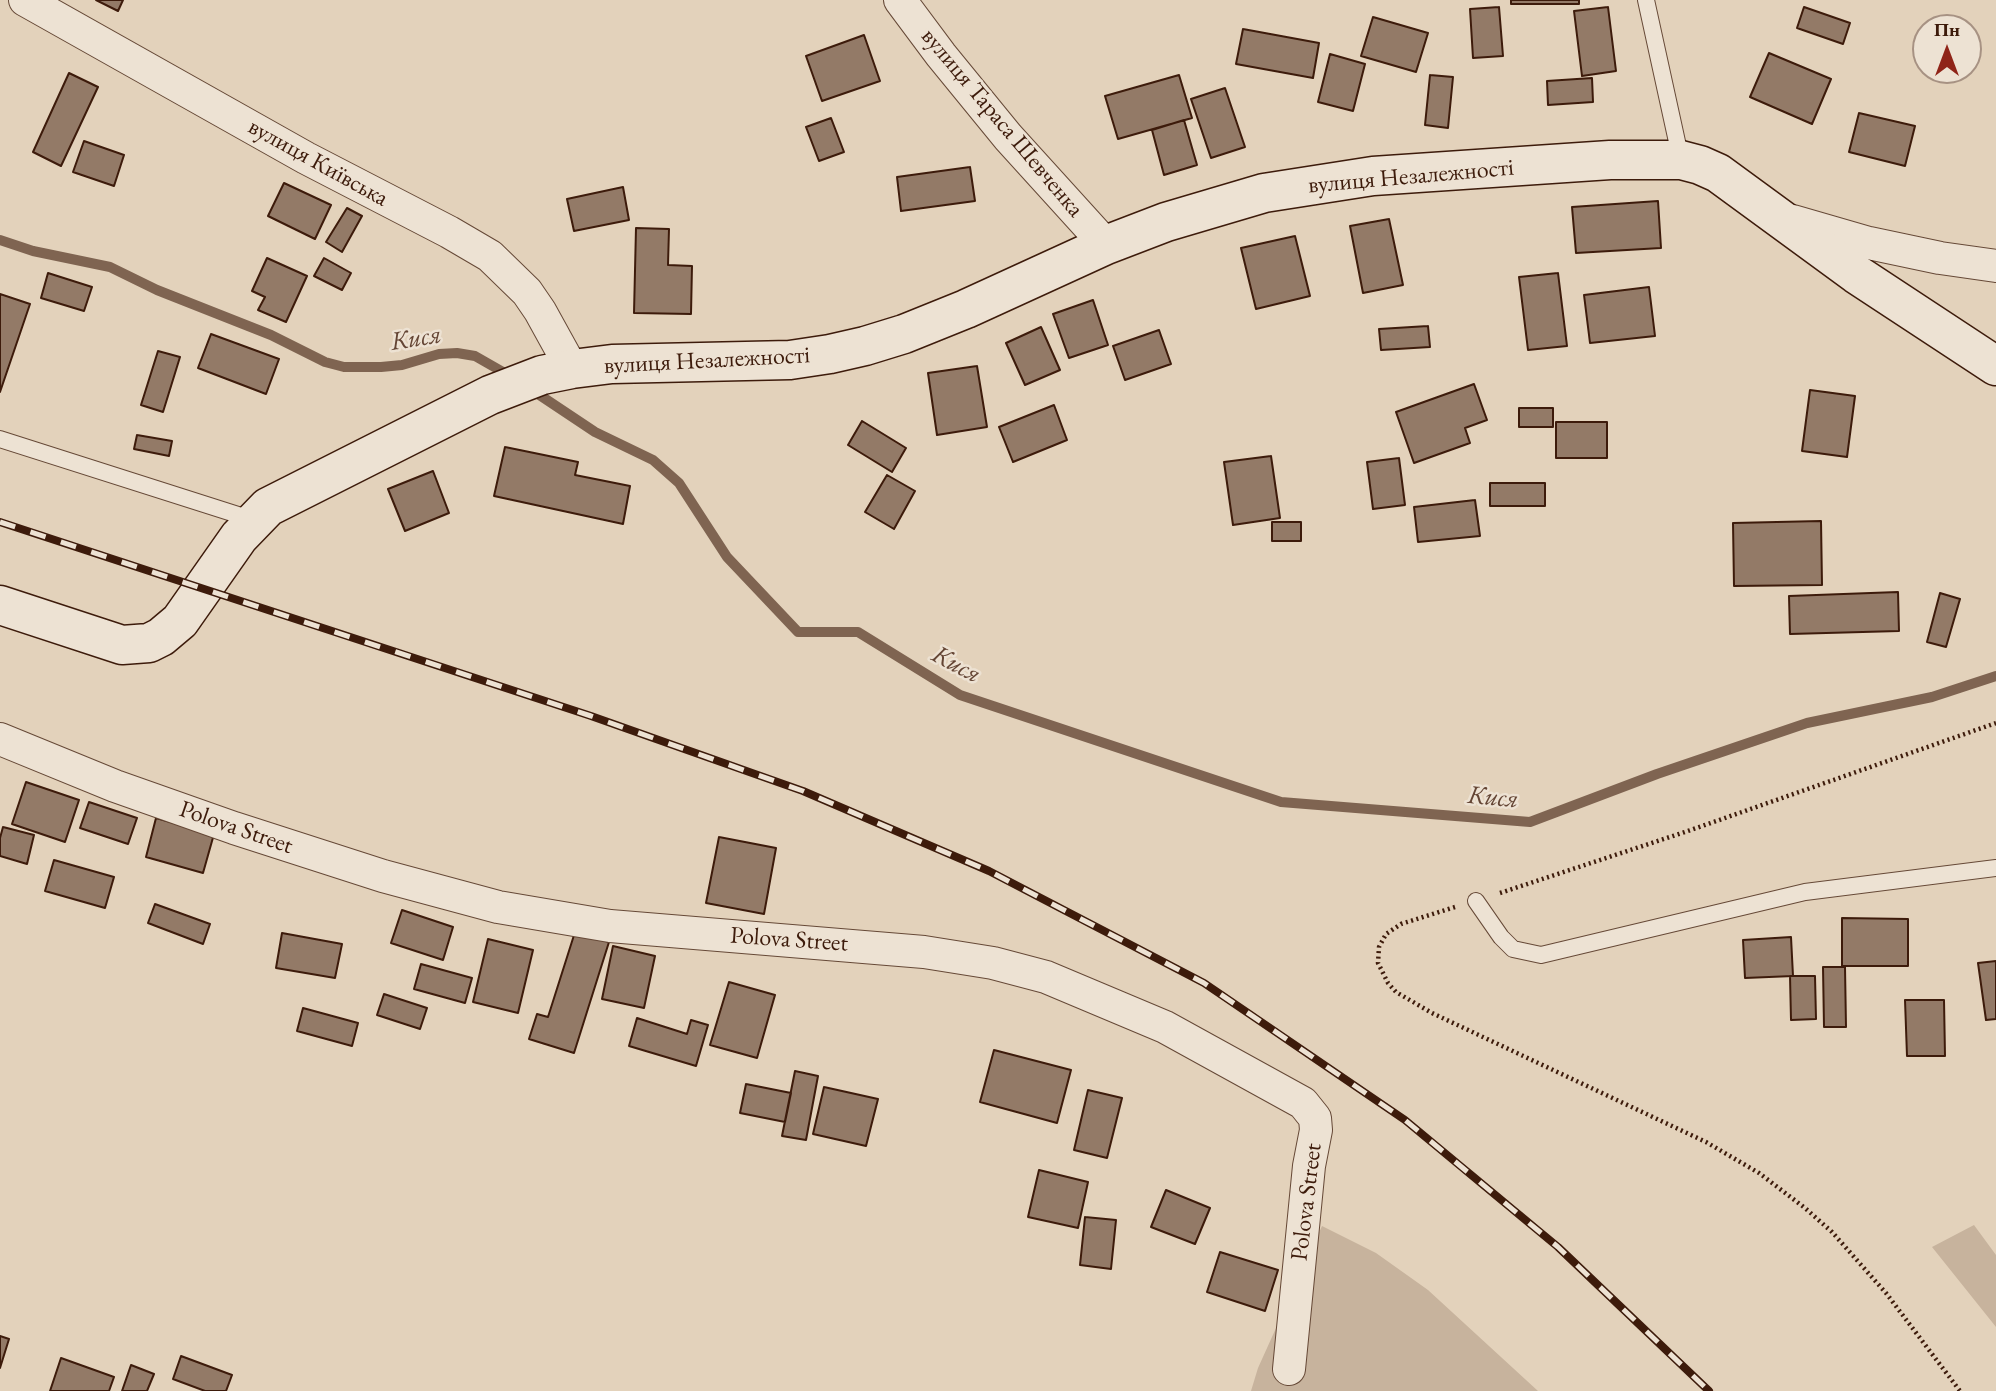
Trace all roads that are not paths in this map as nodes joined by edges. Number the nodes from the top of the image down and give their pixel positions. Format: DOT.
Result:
graph roads {
  1 [pos="25,0"];
  2 [pos="900,0"];
  3 [pos="1646,0"];
  4 [pos="1681,160"];
  5 [pos="1777,217"];
  6 [pos="1106,245"];
  7 [pos="1996,266"];
  8 [pos="1996,366"];
  9 [pos="557,372"];
  10 [pos="0,439"];
  11 [pos="254,520"];
  12 [pos="0,605"];
  13 [pos="0,739"];
  14 [pos="1996,868"];
  15 [pos="1476,901"];
  16 [pos="1289,1369"];
  1 -- 9 [label="street, вулиця Київська"];
  2 -- 6 [label="street, вулиця Тараса Шевченка"];
  3 -- 4 [label="lane"];
  4 -- 5 [label="street, вулиця Незалежності"];
  4 -- 6 [label="street, вулиця Незалежності"];
  5 -- 7 [label="street"];
  5 -- 8 [label="street, вулиця Незалежності"];
  6 -- 9 [label="street, вулиця Незалежності"];
  9 -- 11 [label="street, вулиця Незалежності"];
  10 -- 11 [label="lane"];
  11 -- 12 [label="street"];
  13 -- 16 [label="street, Polova Street"];
  14 -- 15 [label="lane"];
}
